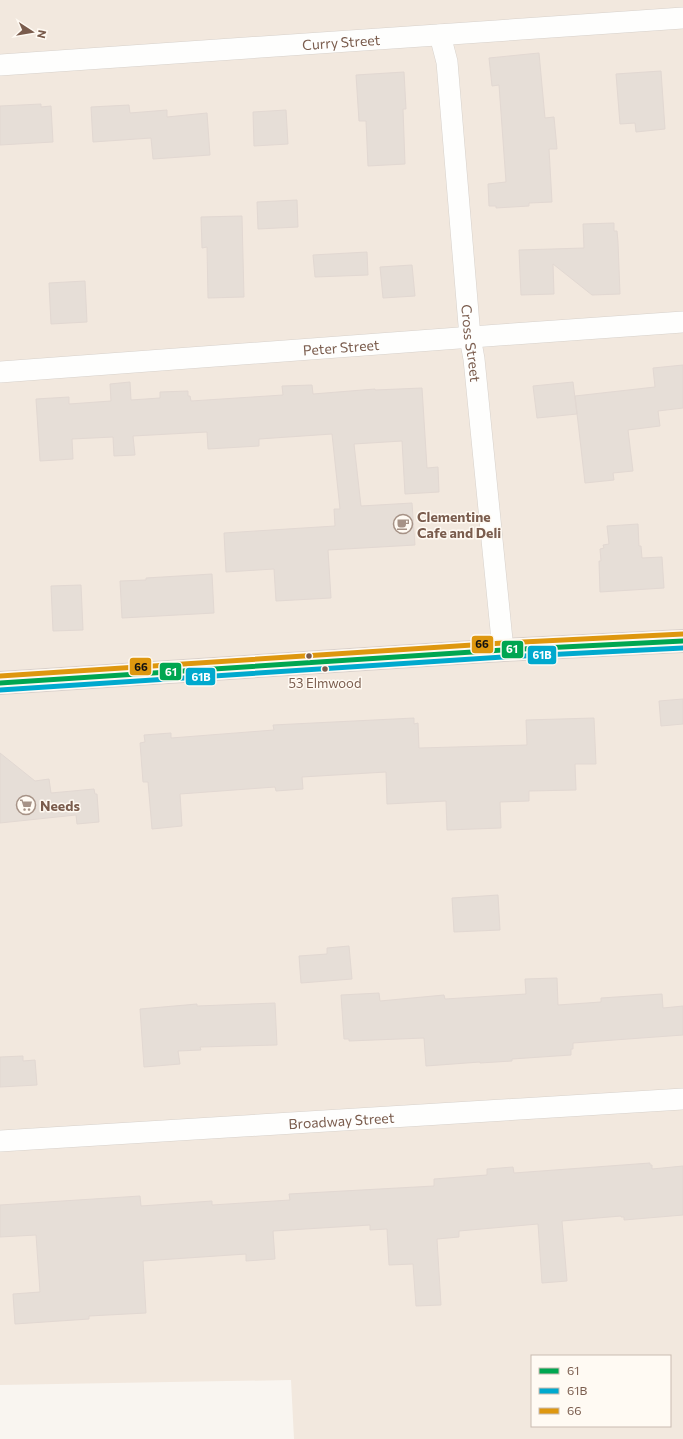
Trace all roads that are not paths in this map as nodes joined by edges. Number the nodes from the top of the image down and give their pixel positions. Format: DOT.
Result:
graph roads {
  1 [pos="683,18"];
  2 [pos="440,35"];
  3 [pos="0,65"];
  4 [pos="683,322"];
  5 [pos="470,337"];
  6 [pos="0,372"];
  7 [pos="683,641"];
  8 [pos="503,650"];
  9 [pos="0,683"];
  10 [pos="683,1099"];
  11 [pos="0,1141"];
  1 -- 2 [label="street, Curry Street"];
  2 -- 3 [label="street, Curry Street"];
  2 -- 5 [label="street, Cross Street"];
  4 -- 5 [label="street, Peter Street"];
  5 -- 6 [label="street, Peter Street"];
  5 -- 8 [label="street, Cross Street"];
  7 -- 8 [label="main road"];
  8 -- 9 [label="main road"];
  10 -- 11 [label="street, Broadway Street"];
}
